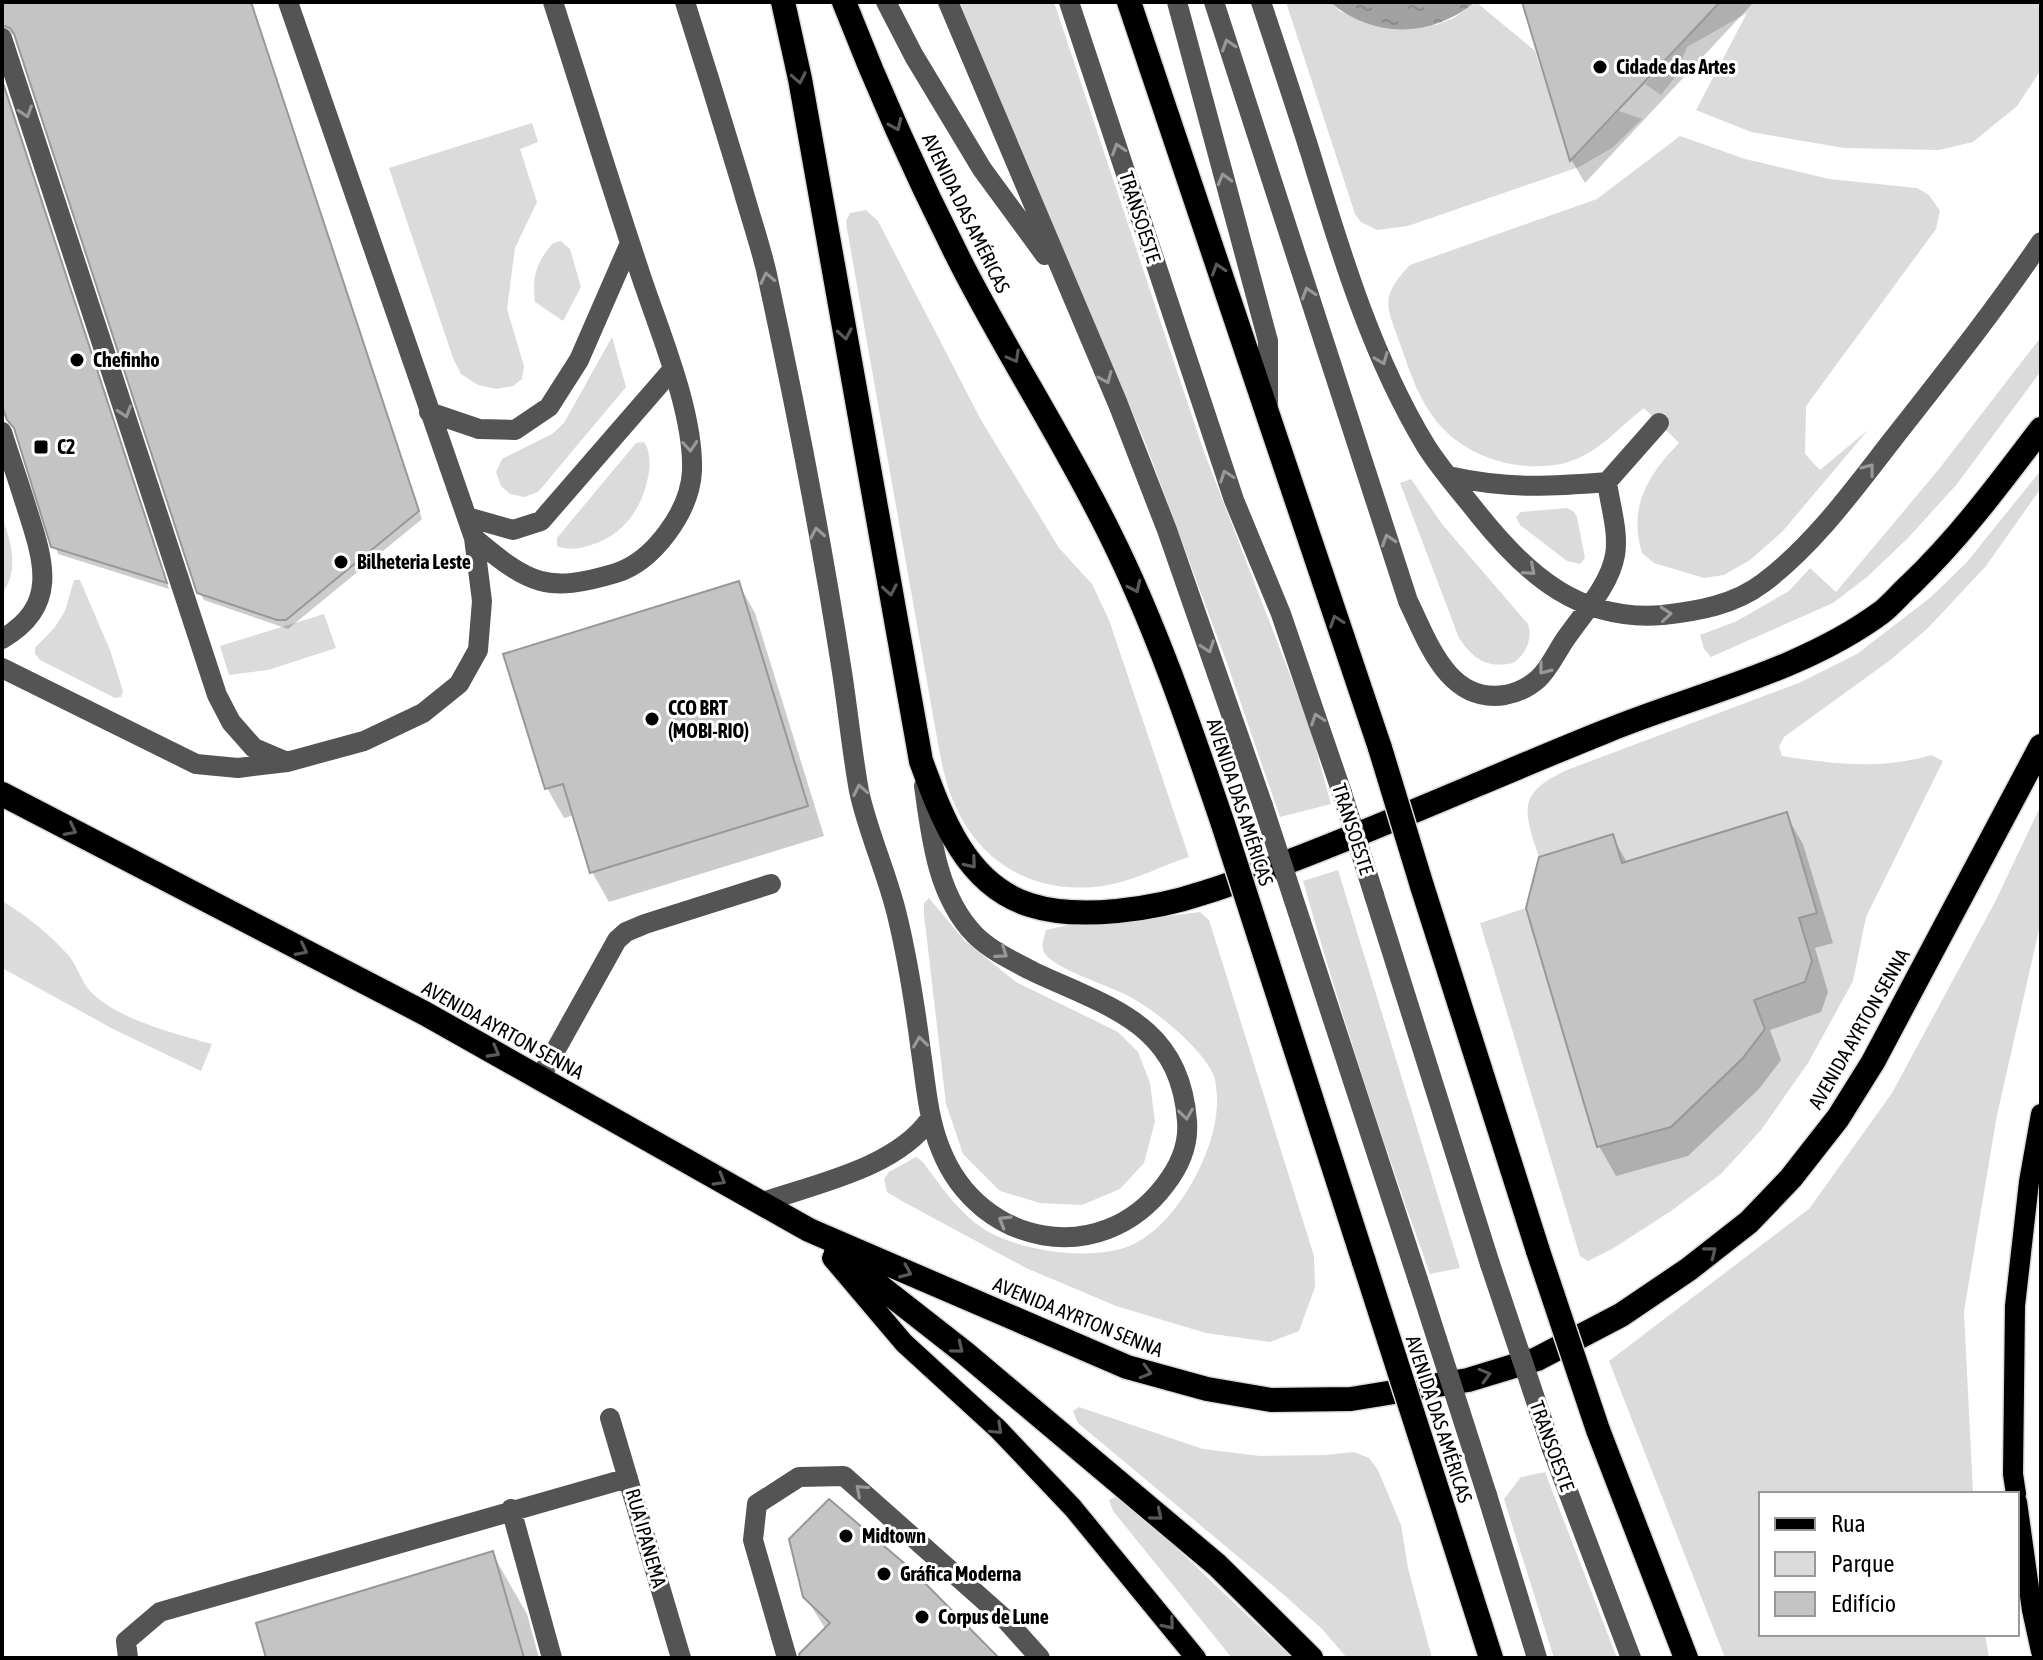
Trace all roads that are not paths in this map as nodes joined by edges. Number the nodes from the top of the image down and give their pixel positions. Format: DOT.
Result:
graph roads {
  1 [pos="288,2"];
  2 [pos="553,2"];
  3 [pos="685,2"];
  4 [pos="783,2"];
  5 [pos="844,2"];
  6 [pos="886,2"];
  7 [pos="948,2"];
  8 [pos="1069,2"];
  9 [pos="1129,2"];
  10 [pos="1177,2"];
  11 [pos="1214,2"];
  12 [pos="1261,2"];
  13 [pos="2,38"];
  14 [pos="2041,242"];
  15 [pos="630,243"];
  16 [pos="1064,280"];
  17 [pos="672,370"];
  18 [pos="429,412"];
  19 [pos="1268,419"];
  20 [pos="1659,423"];
  21 [pos="2041,429"];
  22 [pos="2,432"];
  23 [pos="1448,476"];
  24 [pos="1607,482"];
  25 [pos="467,517"];
  26 [pos="474,538"];
  27 [pos="1589,606"];
  28 [pos="2,639"];
  29 [pos="2,668"];
  30 [pos="2041,746"];
  31 [pos="921,761"];
  32 [pos="287,762"];
  33 [pos="2,794"];
  34 [pos="771,884"];
  35 [pos="540,1078"];
  36 [pos="2041,1114"];
  37 [pos="930,1119"];
  38 [pos="760,1203"];
  39 [pos="809,1230"];
  40 [pos="1523,1363"];
  41 [pos="610,1418"];
  42 [pos="628,1478"];
  43 [pos="2016,1492"];
  44 [pos="511,1509"];
  45 [pos="2019,1516"];
  46 [pos="2041,1651"];
  47 [pos="128,1658"];
  48 [pos="552,1658"];
  49 [pos="681,1658"];
  50 [pos="787,1658"];
  51 [pos="1040,1658"];
  52 [pos="1196,1658"];
  53 [pos="1311,1658"];
  54 [pos="1491,1658"];
  55 [pos="1537,1658"];
  56 [pos="1631,1658"];
  57 [pos="1686,1658"];
  1 -- 18 [label="street"];
  2 -- 15 [label="street"];
  37 -- 3 [label="street, one-way"];
  4 -- 31 [label="highway, one-way"];
  5 -- 54 [label="highway, AVENIDA DAS AMÉRICAS, one-way, bridge"];
  6 -- 16 [label="street"];
  7 -- 16 [label="street"];
  40 -- 8 [label="street, TRANSOESTE, one-way, bridge"];
  19 -- 9 [label="highway, one-way"];
  19 -- 10 [label="street, one-way"];
  27 -- 11 [label="street, one-way"];
  12 -- 23 [label="street, one-way"];
  13 -- 32 [label="street, one-way"];
  27 -- 14 [label="street, one-way"];
  15 -- 17 [label="street"];
  15 -- 18 [label="street"];
  16 -- 55 [label="street, one-way, bridge"];
  17 -- 25 [label="street"];
  17 -- 26 [label="street, one-way"];
  18 -- 25 [label="street"];
  57 -- 19 [label="highway, one-way, bridge"];
  20 -- 24 [label="street"];
  31 -- 21 [label="highway, one-way"];
  22 -- 28 [label="street"];
  23 -- 24 [label="street"];
  23 -- 27 [label="street, one-way"];
  24 -- 27 [label="street"];
  25 -- 26 [label="street"];
  26 -- 32 [label="street"];
  29 -- 32 [label="street"];
  40 -- 30 [label="highway, AVENIDA AYRTON SENNA, one-way"];
  31 -- 37 [label="street, one-way"];
  33 -- 35 [label="highway, AVENIDA AYRTON SENNA, one-way"];
  34 -- 35 [label="street"];
  35 -- 38 [label="highway, AVENIDA AYRTON SENNA, one-way"];
  36 -- 43 [label="main road"];
  37 -- 38 [label="street"];
  38 -- 39 [label="highway, AVENIDA AYRTON SENNA"];
  39 -- 40 [label="highway, AVENIDA AYRTON SENNA, one-way"];
  39 -- 52 [label="main road, one-way"];
  39 -- 53 [label="highway, one-way"];
  40 -- 56 [label="street, TRANSOESTE, bridge"];
  41 -- 42 [label="street, RUA IPANEMA"];
  42 -- 44 [label="street"];
  42 -- 49 [label="street, RUA IPANEMA"];
  44 -- 47 [label="street"];
  44 -- 48 [label="street"];
  45 -- 46 [label="main road"];
  51 -- 50 [label="street, one-way"];
}
